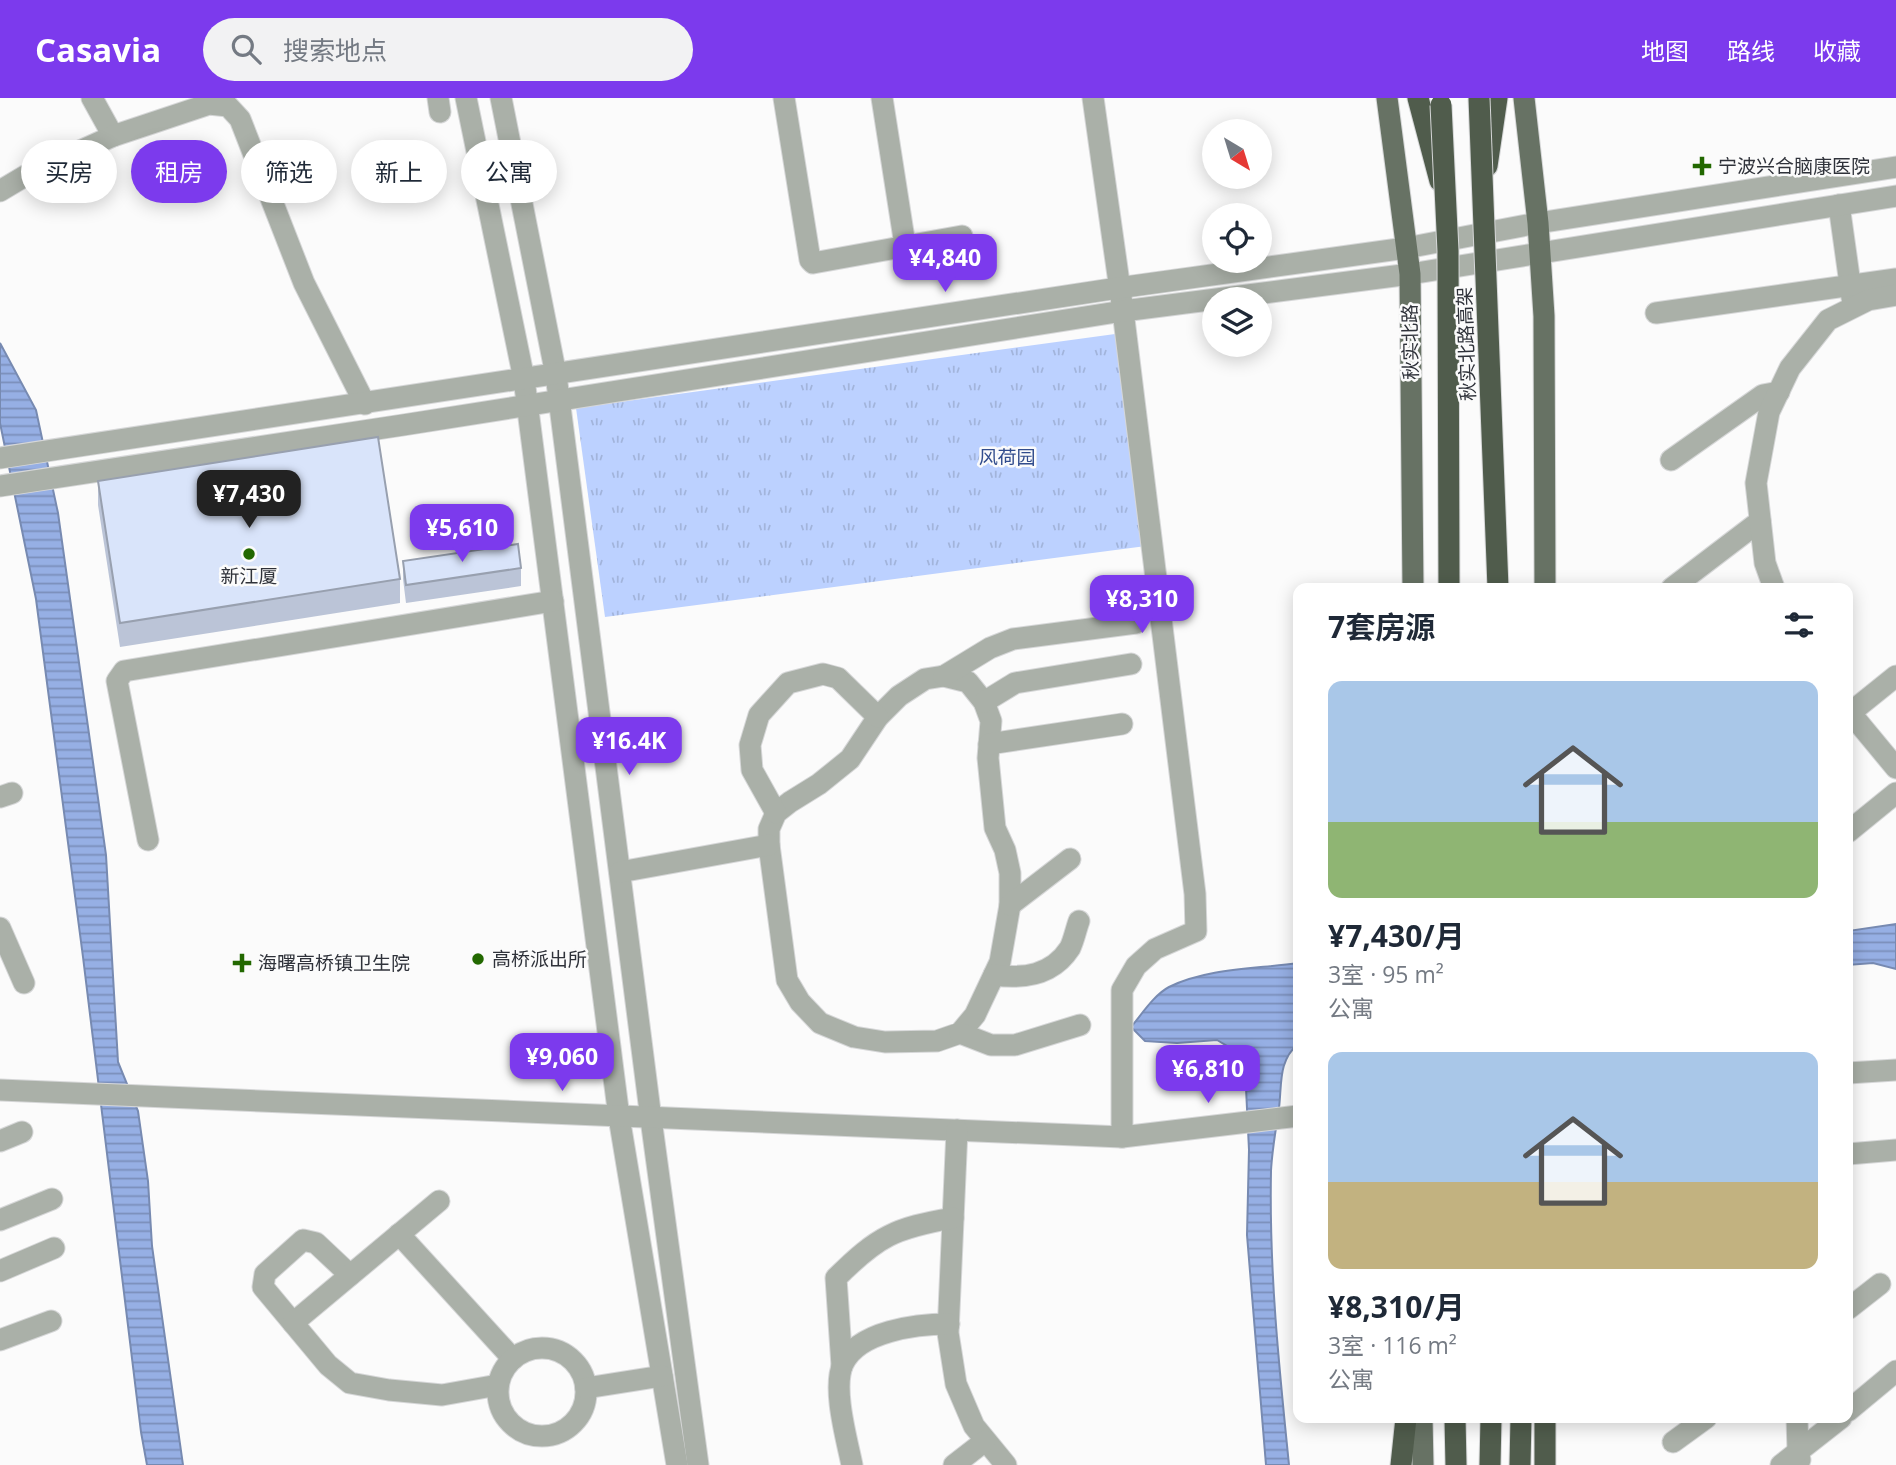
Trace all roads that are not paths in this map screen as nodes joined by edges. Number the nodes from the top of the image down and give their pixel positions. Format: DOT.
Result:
graph roads {
  1 [pos="92,98"];
  2 [pos="466,98"];
  3 [pos="501,98"];
  4 [pos="784,98"];
  5 [pos="882,98"];
  6 [pos="1093,98"];
  7 [pos="1387,98"];
  8 [pos="1418,98"];
  9 [pos="1440,98"];
  10 [pos="1479,98"];
  11 [pos="1497,98"];
  12 [pos="1524,98"];
  13 [pos="113,136"];
  14 [pos="1896,167"];
  15 [pos="0,191"];
  16 [pos="1483,196"];
  17 [pos="1896,196"];
  18 [pos="1446,204"];
  19 [pos="1839,205"];
  20 [pos="1538,223"];
  21 [pos="962,236"];
  22 [pos="905,245"];
  23 [pos="1406,248"];
  24 [pos="1540,253"];
  25 [pos="1410,274"];
  26 [pos="1896,279"];
  27 [pos="1851,285"];
  28 [pos="1118,288"];
  29 [pos="1896,295"];
  30 [pos="1853,307"];
  31 [pos="1123,311"];
  32 [pos="1656,313"];
  33 [pos="556,375"];
  34 [pos="524,379"];
  35 [pos="1779,392"];
  36 [pos="559,400"];
  37 [pos="365,404"];
  38 [pos="527,405"];
  39 [pos="0,458"];
  40 [pos="1671,460"];
  41 [pos="0,486"];
  42 [pos="1760,521"];
  43 [pos="1413,583"];
  44 [pos="1449,583"];
  45 [pos="1498,583"];
  46 [pos="1545,583"];
  47 [pos="1679,583"];
  48 [pos="1772,583"];
  49 [pos="553,601"];
  50 [pos="1136,623"];
  51 [pos="1131,664"];
  52 [pos="944,676"];
  53 [pos="1896,676"];
  54 [pos="984,702"];
  55 [pos="1853,716"];
  56 [pos="878,717"];
  57 [pos="1853,720"];
  58 [pos="1122,724"];
  59 [pos="989,744"];
  60 [pos="1896,768"];
  61 [pos="1896,793"];
  62 [pos="776,813"];
  63 [pos="1853,828"];
  64 [pos="148,841"];
  65 [pos="769,845"];
  66 [pos="1070,859"];
  67 [pos="620,872"];
  68 [pos="1010,905"];
  69 [pos="1079,921"];
  70 [pos="0,928"];
  71 [pos="8,965"];
  72 [pos="994,975"];
  73 [pos="24,983"];
  74 [pos="1080,1025"];
  75 [pos="960,1033"];
  76 [pos="1896,1070"];
  77 [pos="1853,1073"];
  78 [pos="0,1090"];
  79 [pos="1293,1116"];
  80 [pos="619,1117"];
  81 [pos="651,1119"];
  82 [pos="957,1130"];
  83 [pos="22,1132"];
  84 [pos="1122,1137"];
  85 [pos="0,1141"];
  86 [pos="1896,1150"];
  87 [pos="1853,1154"];
  88 [pos="51,1199"];
  89 [pos="439,1201"];
  90 [pos="953,1218"];
  91 [pos="0,1220"];
  92 [pos="399,1234"];
  93 [pos="54,1248"];
  94 [pos="0,1271"];
  95 [pos="350,1275"];
  96 [pos="1880,1284"];
  97 [pos="1853,1305"];
  98 [pos="51,1321"];
  99 [pos="293,1323"];
  100 [pos="948,1324"];
  101 [pos="0,1339"];
  102 [pos="513,1359"];
  103 [pos="842,1366"];
  104 [pos="1896,1371"];
  105 [pos="662,1376"];
  106 [pos="498,1385"];
  107 [pos="586,1388"];
  108 [pos="1853,1408"];
  109 [pos="1405,1423"];
  110 [pos="1422,1423"];
  111 [pos="1455,1423"];
  112 [pos="1491,1423"];
  113 [pos="1521,1423"];
  114 [pos="1546,1423"];
  115 [pos="1699,1423"];
  116 [pos="1797,1423"];
  117 [pos="1835,1423"];
  118 [pos="985,1441"];
  119 [pos="1673,1442"];
  120 [pos="1794,1461"];
  121 [pos="677,1465"];
  122 [pos="698,1465"];
  123 [pos="852,1465"];
  124 [pos="954,1465"];
  125 [pos="1006,1465"];
  126 [pos="1401,1465"];
  127 [pos="1423,1465"];
  128 [pos="1456,1465"];
  129 [pos="1490,1465"];
  130 [pos="1520,1465"];
  131 [pos="1546,1465"];
  1 -- 13 [label="street"];
  2 -- 34 [label="street"];
  3 -- 33 [label="street"];
  4 -- 22 [label="street"];
  5 -- 22 [label="street"];
  6 -- 28 [label="street"];
  7 -- 23 [label="main road, 秋实北路"];
  8 -- 18 [label="highway, bridge"];
  9 -- 18 [label="highway, 秋实北路高架, bridge"];
  10 -- 16 [label="highway, 秋实北路高架, bridge"];
  11 -- 16 [label="highway, bridge"];
  12 -- 20 [label="main road"];
  13 -- 15 [label="street"];
  13 -- 37 [label="street"];
  14 -- 20 [label="street"];
  16 -- 45 [label="highway, 秋实北路高架, bridge"];
  17 -- 19 [label="street"];
  18 -- 44 [label="highway, 秋实北路高架, bridge"];
  19 -- 24 [label="street"];
  19 -- 27 [label="street"];
  20 -- 23 [label="street"];
  20 -- 24 [label="main road"];
  21 -- 22 [label="street"];
  23 -- 25 [label="main road, 秋实北路"];
  23 -- 28 [label="street"];
  24 -- 25 [label="street"];
  24 -- 46 [label="main road"];
  25 -- 31 [label="street"];
  25 -- 43 [label="main road, 秋实北路"];
  26 -- 27 [label="street"];
  27 -- 30 [label="street"];
  27 -- 32 [label="street"];
  28 -- 31 [label="street"];
  28 -- 33 [label="street"];
  29 -- 30 [label="street"];
  30 -- 35 [label="street"];
  31 -- 36 [label="street"];
  31 -- 84 [label="street"];
  33 -- 34 [label="street"];
  33 -- 36 [label="street"];
  34 -- 37 [label="street"];
  34 -- 38 [label="street"];
  35 -- 40 [label="street"];
  35 -- 42 [label="street"];
  36 -- 38 [label="street"];
  36 -- 67 [label="street"];
  37 -- 39 [label="street"];
  38 -- 41 [label="street"];
  38 -- 49 [label="street"];
  42 -- 47 [label="street"];
  42 -- 48 [label="street"];
  49 -- 64 [label="street"];
  49 -- 80 [label="street"];
  50 -- 52 [label="street"];
  51 -- 54 [label="street"];
  52 -- 54 [label="street"];
  52 -- 56 [label="street"];
  53 -- 55 [label="street"];
  54 -- 59 [label="street"];
  56 -- 62 [label="street"];
  56 -- 62 [label="street"];
  57 -- 60 [label="street"];
  58 -- 59 [label="street"];
  59 -- 68 [label="street"];
  61 -- 63 [label="street"];
  62 -- 65 [label="street"];
  65 -- 67 [label="street"];
  65 -- 75 [label="street"];
  66 -- 68 [label="street"];
  67 -- 81 [label="street"];
  68 -- 72 [label="street"];
  69 -- 72 [label="street"];
  70 -- 71 [label="street"];
  71 -- 73 [label="street"];
  72 -- 75 [label="street"];
  74 -- 75 [label="street"];
  76 -- 77 [label="street"];
  78 -- 80 [label="street"];
  79 -- 84 [label="street"];
  80 -- 81 [label="street"];
  80 -- 105 [label="street"];
  81 -- 82 [label="street"];
  81 -- 122 [label="street"];
  82 -- 84 [label="street"];
  82 -- 90 [label="street"];
  83 -- 85 [label="street"];
  86 -- 87 [label="street"];
  88 -- 91 [label="street"];
  89 -- 92 [label="street"];
  90 -- 100 [label="street"];
  90 -- 103 [label="street"];
  92 -- 95 [label="street"];
  92 -- 102 [label="street"];
  93 -- 94 [label="street"];
  95 -- 99 [label="street"];
  95 -- 99 [label="street"];
  96 -- 97 [label="street"];
  98 -- 101 [label="street"];
  99 -- 106 [label="street"];
  100 -- 103 [label="street"];
  100 -- 118 [label="street"];
  102 -- 106 [label="street"];
  102 -- 107 [label="street"];
  103 -- 123 [label="street"];
  104 -- 108 [label="street"];
  105 -- 107 [label="street"];
  105 -- 121 [label="street"];
  106 -- 107 [label="street"];
  109 -- 126 [label="highway"];
  110 -- 127 [label="main road"];
  111 -- 128 [label="highway"];
  112 -- 129 [label="highway"];
  113 -- 130 [label="highway"];
  114 -- 131 [label="highway"];
  115 -- 119 [label="street"];
  116 -- 120 [label="street"];
  117 -- 120 [label="street"];
  118 -- 124 [label="street"];
  118 -- 125 [label="street"];
}
